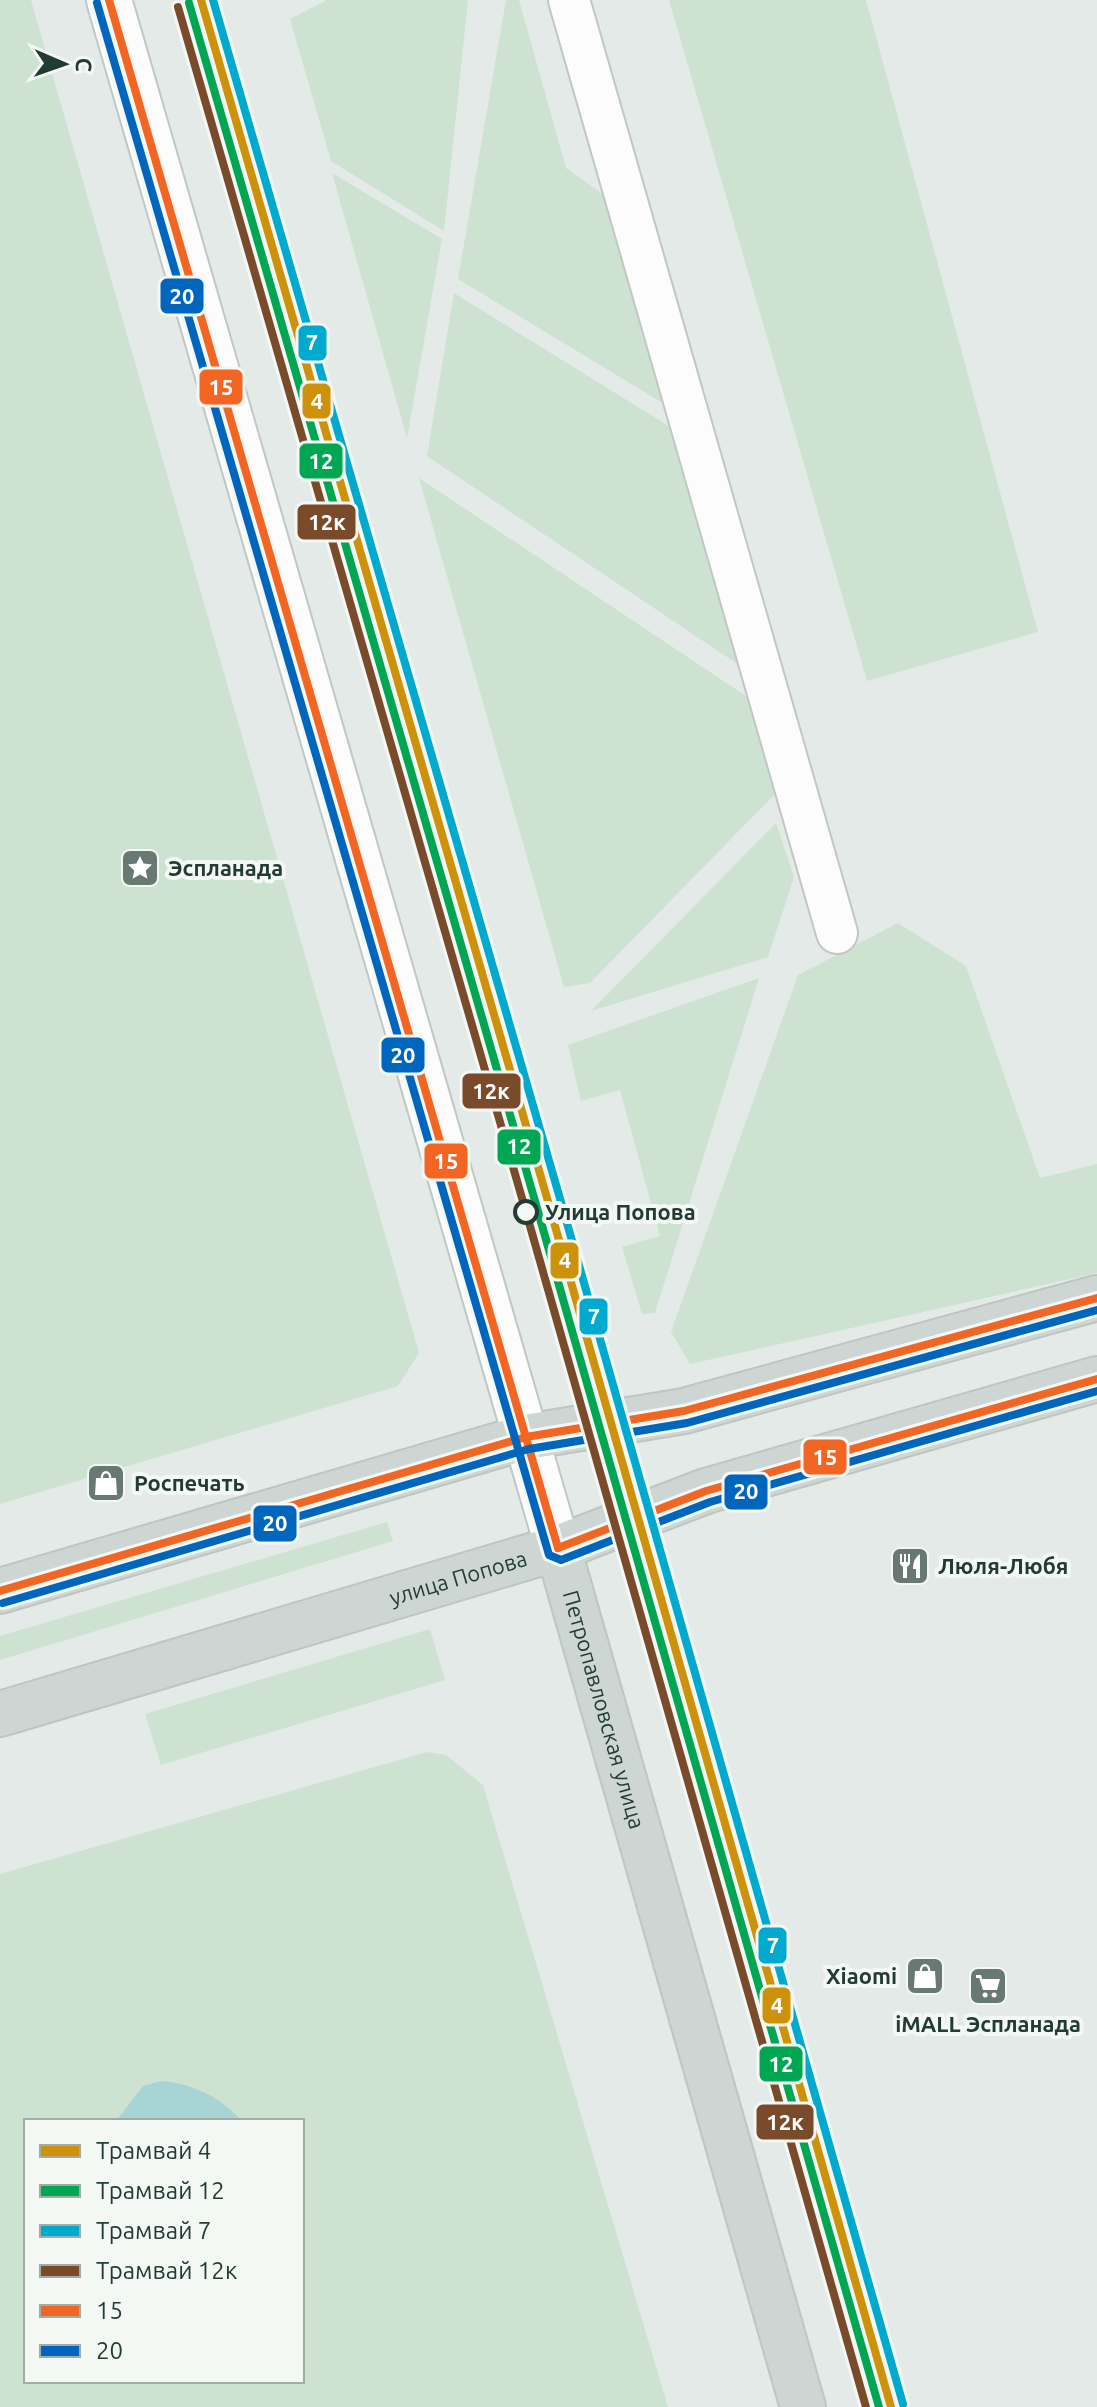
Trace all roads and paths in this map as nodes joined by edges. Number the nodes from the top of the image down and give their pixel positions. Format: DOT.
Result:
graph roads {
  1 [pos="109,0"];
  2 [pos="569,0"];
  3 [pos="837,933"];
  4 [pos="1097,1298"];
  5 [pos="1097,1379"];
  6 [pos="526,1437"];
  7 [pos="558,1548"];
  8 [pos="0,1591"];
  9 [pos="0,1714"];
  10 [pos="803,2407"];
  1 -- 6 [label="main road, Петропавловская улица"];
  2 -- 3 [label="street"];
  4 -- 6 [label="main road"];
  5 -- 7 [label="main road, улица Попова"];
  6 -- 7 [label="main road, Петропавловская улица"];
  6 -- 8 [label="main road"];
  7 -- 9 [label="main road, улица Попова"];
  7 -- 10 [label="main road, Петропавловская улица"];
}
